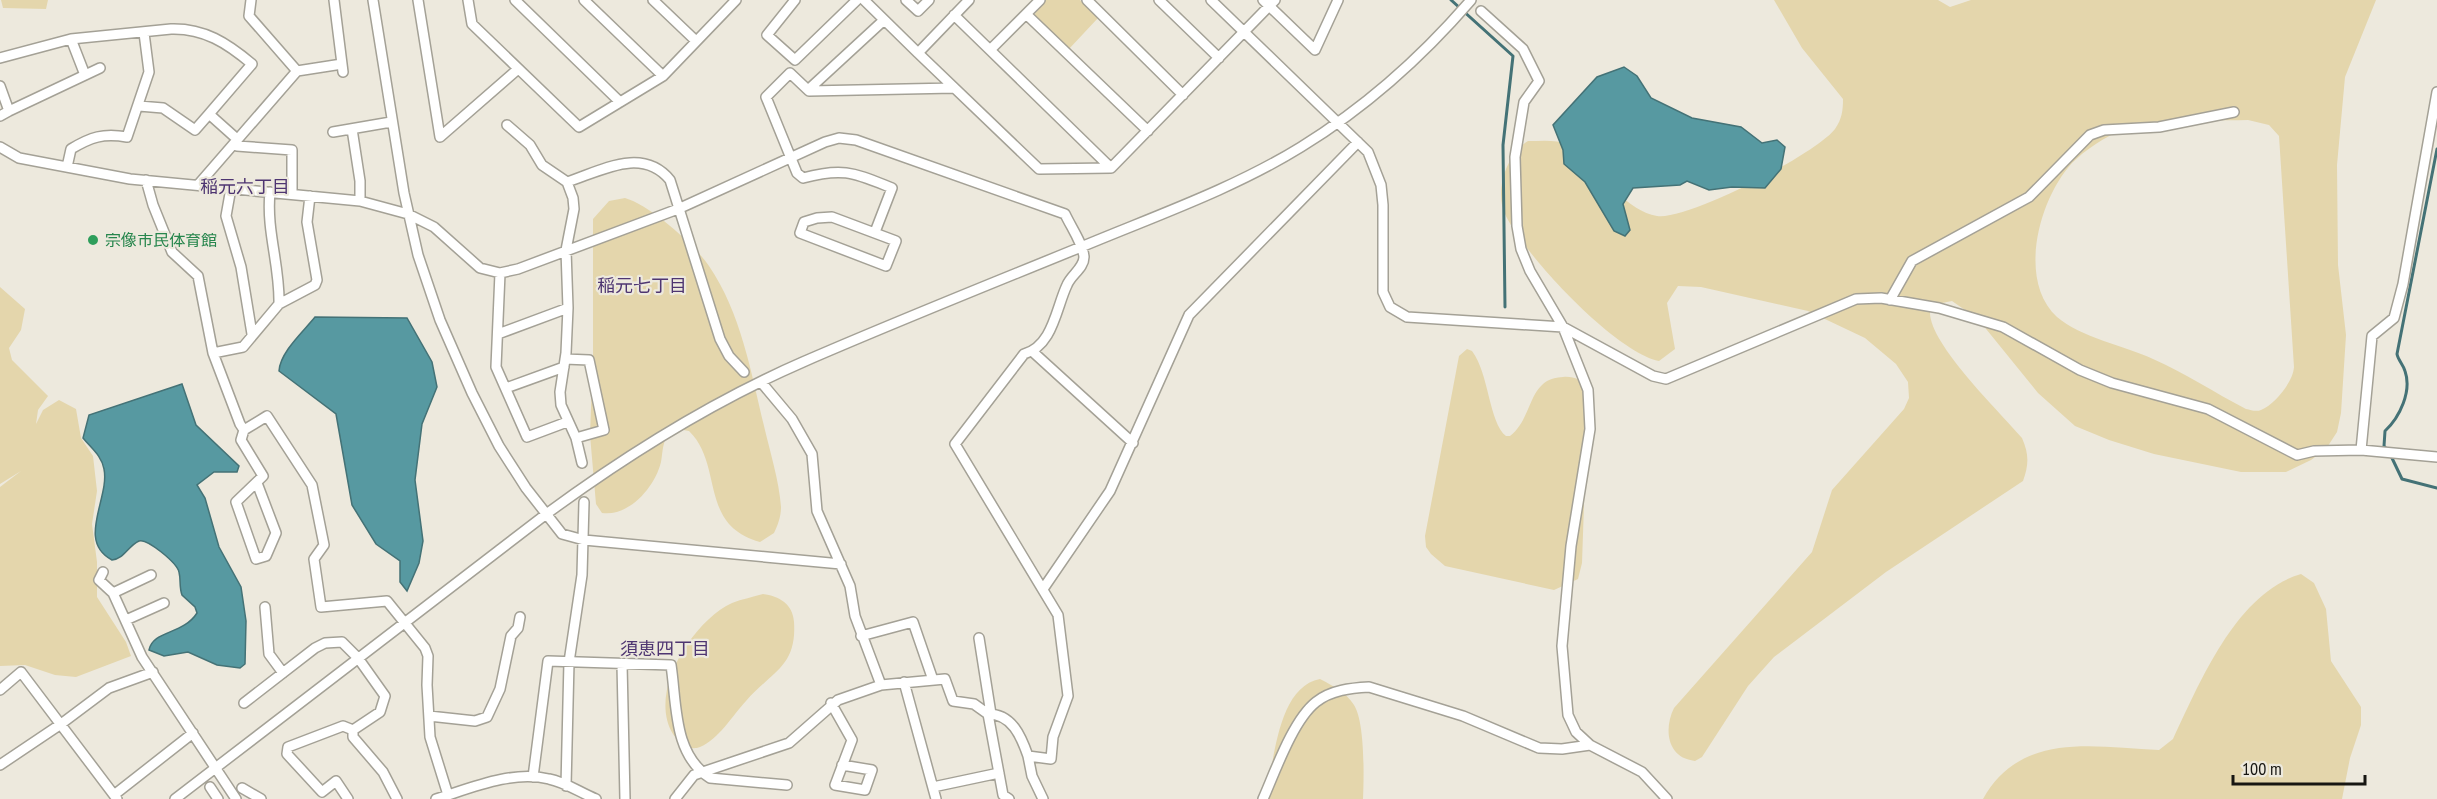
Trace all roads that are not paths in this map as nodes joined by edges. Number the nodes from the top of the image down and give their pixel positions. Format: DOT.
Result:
graph roads {
  1 [pos="251,0"];
  2 [pos="334,0"];
  3 [pos="374,0"];
  4 [pos="418,0"];
  5 [pos="468,0"];
  6 [pos="515,0"];
  7 [pos="584,0"];
  8 [pos="653,0"];
  9 [pos="795,0"];
  10 [pos="857,0"];
  11 [pos="864,0"];
  12 [pos="906,0"];
  13 [pos="929,0"];
  14 [pos="969,0"];
  15 [pos="1040,0"];
  16 [pos="1087,0"];
  17 [pos="1159,0"];
  18 [pos="1211,0"];
  19 [pos="1338,0"];
  20 [pos="1471,0"];
  21 [pos="729,2"];
  22 [pos="1269,2"];
  23 [pos="1481,11"];
  24 [pos="1026,14"];
  25 [pos="954,15"];
  26 [pos="884,20"];
  27 [pos="1244,32"];
  28 [pos="144,33"];
  29 [pos="71,39"];
  30 [pos="696,41"];
  31 [pos="990,50"];
  32 [pos="918,53"];
  33 [pos="0,58"];
  34 [pos="1219,58"];
  35 [pos="100,68"];
  36 [pos="518,69"];
  37 [pos="297,70"];
  38 [pos="85,75"];
  39 [pos="663,76"];
  40 [pos="0,86"];
  41 [pos="954,88"];
  42 [pos="808,90"];
  43 [pos="2437,92"];
  44 [pos="1183,95"];
  45 [pos="621,102"];
  46 [pos="139,106"];
  47 [pos="2234,112"];
  48 [pos="4,114"];
  49 [pos="209,114"];
  50 [pos="391,122"];
  51 [pos="1339,123"];
  52 [pos="507,125"];
  53 [pos="352,129"];
  54 [pos="1148,131"];
  55 [pos="333,132"];
  56 [pos="236,141"];
  57 [pos="1358,142"];
  58 [pos="0,147"];
  59 [pos="791,155"];
  60 [pos="67,167"];
  61 [pos="1111,168"];
  62 [pos="147,180"];
  63 [pos="567,182"];
  64 [pos="198,185"];
  65 [pos="231,188"];
  66 [pos="270,192"];
  67 [pos="292,194"];
  68 [pos="310,196"];
  69 [pos="360,201"];
  70 [pos="678,209"];
  71 [pos="408,214"];
  72 [pos="875,232"];
  73 [pos="1081,247"];
  74 [pos="566,250"];
  75 [pos="500,273"];
  76 [pos="1890,300"];
  77 [pos="279,304"];
  78 [pos="568,308"];
  79 [pos="1563,327"];
  80 [pos="252,334"];
  81 [pos="498,334"];
  82 [pos="1033,352"];
  83 [pos="213,353"];
  84 [pos="565,363"];
  85 [pos="744,372"];
  86 [pos="761,382"];
  87 [pos="506,388"];
  88 [pos="567,422"];
  89 [pos="244,430"];
  90 [pos="576,438"];
  91 [pos="1133,443"];
  92 [pos="2361,450"];
  93 [pos="2437,457"];
  94 [pos="582,463"];
  95 [pos="257,483"];
  96 [pos="584,502"];
  97 [pos="544,515"];
  98 [pos="584,540"];
  99 [pos="841,564"];
  100 [pos="103,572"];
  101 [pos="151,575"];
  102 [pos="1043,589"];
  103 [pos="113,593"];
  104 [pos="164,603"];
  105 [pos="265,607"];
  106 [pos="520,617"];
  107 [pos="126,620"];
  108 [pos="403,624"];
  109 [pos="861,636"];
  110 [pos="979,638"];
  111 [pos="358,658"];
  112 [pos="569,662"];
  113 [pos="622,664"];
  114 [pos="153,672"];
  115 [pos="283,673"];
  116 [pos="933,680"];
  117 [pos="904,682"];
  118 [pos="881,685"];
  119 [pos="0,690"];
  120 [pos="244,703"];
  121 [pos="831,703"];
  122 [pos="989,714"];
  123 [pos="429,716"];
  124 [pos="61,724"];
  125 [pos="353,730"];
  126 [pos="193,733"];
  127 [pos="1590,745"];
  128 [pos="1028,756"];
  129 [pos="0,765"];
  130 [pos="842,765"];
  131 [pos="216,768"];
  132 [pos="701,772"];
  133 [pos="999,773"];
  134 [pos="533,777"];
  135 [pos="787,785"];
  136 [pos="210,786"];
  137 [pos="566,786"];
  138 [pos="933,787"];
  139 [pos="242,788"];
  140 [pos="448,795"];
  141 [pos="115,797"];
  142 [pos="175,799"];
  143 [pos="218,799"];
  144 [pos="236,799"];
  145 [pos="261,799"];
  146 [pos="348,799"];
  147 [pos="398,799"];
  148 [pos="436,799"];
  149 [pos="596,799"];
  150 [pos="625,799"];
  151 [pos="675,799"];
  152 [pos="936,799"];
  153 [pos="1009,799"];
  154 [pos="1043,799"];
  155 [pos="1263,799"];
  156 [pos="1667,799"];
  1 -- 37 [label="street"];
  2 -- 37 [label="street"];
  3 -- 50 [label="street"];
  4 -- 36 [label="street"];
  5 -- 36 [label="street"];
  6 -- 45 [label="street"];
  7 -- 39 [label="street"];
  8 -- 30 [label="street"];
  9 -- 10 [label="street"];
  11 -- 26 [label="street"];
  12 -- 13 [label="street"];
  14 -- 25 [label="street"];
  15 -- 24 [label="street"];
  16 -- 44 [label="street"];
  17 -- 34 [label="street"];
  18 -- 27 [label="street"];
  19 -- 22 [label="street"];
  20 -- 51 [label="street"];
  21 -- 30 [label="street"];
  22 -- 27 [label="street"];
  23 -- 79 [label="street"];
  24 -- 31 [label="street"];
  24 -- 54 [label="street"];
  25 -- 31 [label="street"];
  25 -- 32 [label="street"];
  26 -- 32 [label="street"];
  26 -- 42 [label="street"];
  27 -- 34 [label="street"];
  27 -- 51 [label="street"];
  28 -- 29 [label="street"];
  28 -- 46 [label="street"];
  28 -- 49 [label="street"];
  29 -- 33 [label="street"];
  29 -- 38 [label="street"];
  30 -- 39 [label="street"];
  31 -- 61 [label="street"];
  32 -- 41 [label="street"];
  34 -- 44 [label="street"];
  35 -- 38 [label="street"];
  36 -- 45 [label="street"];
  37 -- 56 [label="street"];
  38 -- 48 [label="street"];
  39 -- 45 [label="street"];
  40 -- 48 [label="street"];
  41 -- 42 [label="street"];
  41 -- 61 [label="street"];
  42 -- 59 [label="street"];
  43 -- 92 [label="street"];
  44 -- 54 [label="street"];
  46 -- 49 [label="street"];
  46 -- 60 [label="street"];
  47 -- 76 [label="street"];
  49 -- 56 [label="street"];
  50 -- 53 [label="street"];
  50 -- 71 [label="street"];
  51 -- 57 [label="street"];
  51 -- 73 [label="street"];
  52 -- 63 [label="street"];
  53 -- 55 [label="street"];
  53 -- 69 [label="street"];
  54 -- 61 [label="street"];
  56 -- 64 [label="street"];
  56 -- 67 [label="street"];
  57 -- 79 [label="street"];
  57 -- 91 [label="street"];
  58 -- 60 [label="street"];
  59 -- 70 [label="street"];
  59 -- 72 [label="street"];
  59 -- 73 [label="street"];
  60 -- 62 [label="street"];
  62 -- 64 [label="street"];
  62 -- 83 [label="street"];
  63 -- 70 [label="street"];
  63 -- 74 [label="street"];
  64 -- 65 [label="street"];
  65 -- 66 [label="street"];
  65 -- 80 [label="street"];
  66 -- 67 [label="street"];
  66 -- 77 [label="street"];
  67 -- 68 [label="street"];
  68 -- 69 [label="street"];
  68 -- 77 [label="street"];
  69 -- 71 [label="street"];
  70 -- 74 [label="street"];
  70 -- 85 [label="street"];
  71 -- 75 [label="street"];
  71 -- 97 [label="street"];
  72 -- 72 [label="street"];
  73 -- 82 [label="street"];
  73 -- 86 [label="street"];
  74 -- 75 [label="street"];
  74 -- 78 [label="street"];
  75 -- 81 [label="street"];
  76 -- 79 [label="street"];
  76 -- 92 [label="street"];
  77 -- 80 [label="street"];
  78 -- 81 [label="street"];
  78 -- 84 [label="street"];
  79 -- 127 [label="street"];
  80 -- 83 [label="street"];
  81 -- 87 [label="street"];
  82 -- 91 [label="street"];
  82 -- 102 [label="street"];
  83 -- 89 [label="street"];
  84 -- 87 [label="street"];
  84 -- 88 [label="street"];
  84 -- 90 [label="street"];
  86 -- 97 [label="street"];
  86 -- 99 [label="street"];
  87 -- 88 [label="street"];
  88 -- 90 [label="street"];
  89 -- 95 [label="street"];
  89 -- 108 [label="street"];
  90 -- 94 [label="street"];
  91 -- 102 [label="street"];
  92 -- 93 [label="street"];
  95 -- 95 [label="street"];
  96 -- 98 [label="street"];
  97 -- 98 [label="street"];
  97 -- 108 [label="street"];
  98 -- 99 [label="street"];
  98 -- 112 [label="street"];
  99 -- 109 [label="street"];
  100 -- 103 [label="street"];
  101 -- 103 [label="street"];
  102 -- 128 [label="street"];
  103 -- 107 [label="street"];
  104 -- 107 [label="street"];
  105 -- 115 [label="street"];
  106 -- 123 [label="street"];
  107 -- 114 [label="street"];
  108 -- 111 [label="street"];
  108 -- 123 [label="street"];
  109 -- 116 [label="street"];
  109 -- 118 [label="street"];
  110 -- 122 [label="street"];
  111 -- 115 [label="street"];
  111 -- 125 [label="street"];
  111 -- 131 [label="street"];
  112 -- 113 [label="street"];
  112 -- 134 [label="street"];
  112 -- 137 [label="street"];
  113 -- 132 [label="street"];
  113 -- 150 [label="street"];
  114 -- 124 [label="street"];
  114 -- 126 [label="street"];
  115 -- 120 [label="street"];
  116 -- 117 [label="street"];
  116 -- 122 [label="street"];
  117 -- 118 [label="street"];
  117 -- 138 [label="street"];
  118 -- 121 [label="street"];
  119 -- 124 [label="street"];
  121 -- 130 [label="street"];
  121 -- 132 [label="street"];
  122 -- 128 [label="street"];
  122 -- 133 [label="street"];
  123 -- 140 [label="street"];
  124 -- 129 [label="street"];
  124 -- 141 [label="street"];
  125 -- 146 [label="street"];
  125 -- 147 [label="street"];
  126 -- 131 [label="street"];
  126 -- 141 [label="street"];
  127 -- 155 [label="street"];
  127 -- 156 [label="street"];
  128 -- 154 [label="street"];
  131 -- 142 [label="street"];
  131 -- 144 [label="street"];
  132 -- 135 [label="street"];
  132 -- 151 [label="street"];
  133 -- 138 [label="street"];
  133 -- 153 [label="street"];
  134 -- 137 [label="street"];
  134 -- 140 [label="street"];
  136 -- 143 [label="street"];
  137 -- 149 [label="street"];
  138 -- 152 [label="street"];
  139 -- 145 [label="street"];
  140 -- 148 [label="street"];
}
